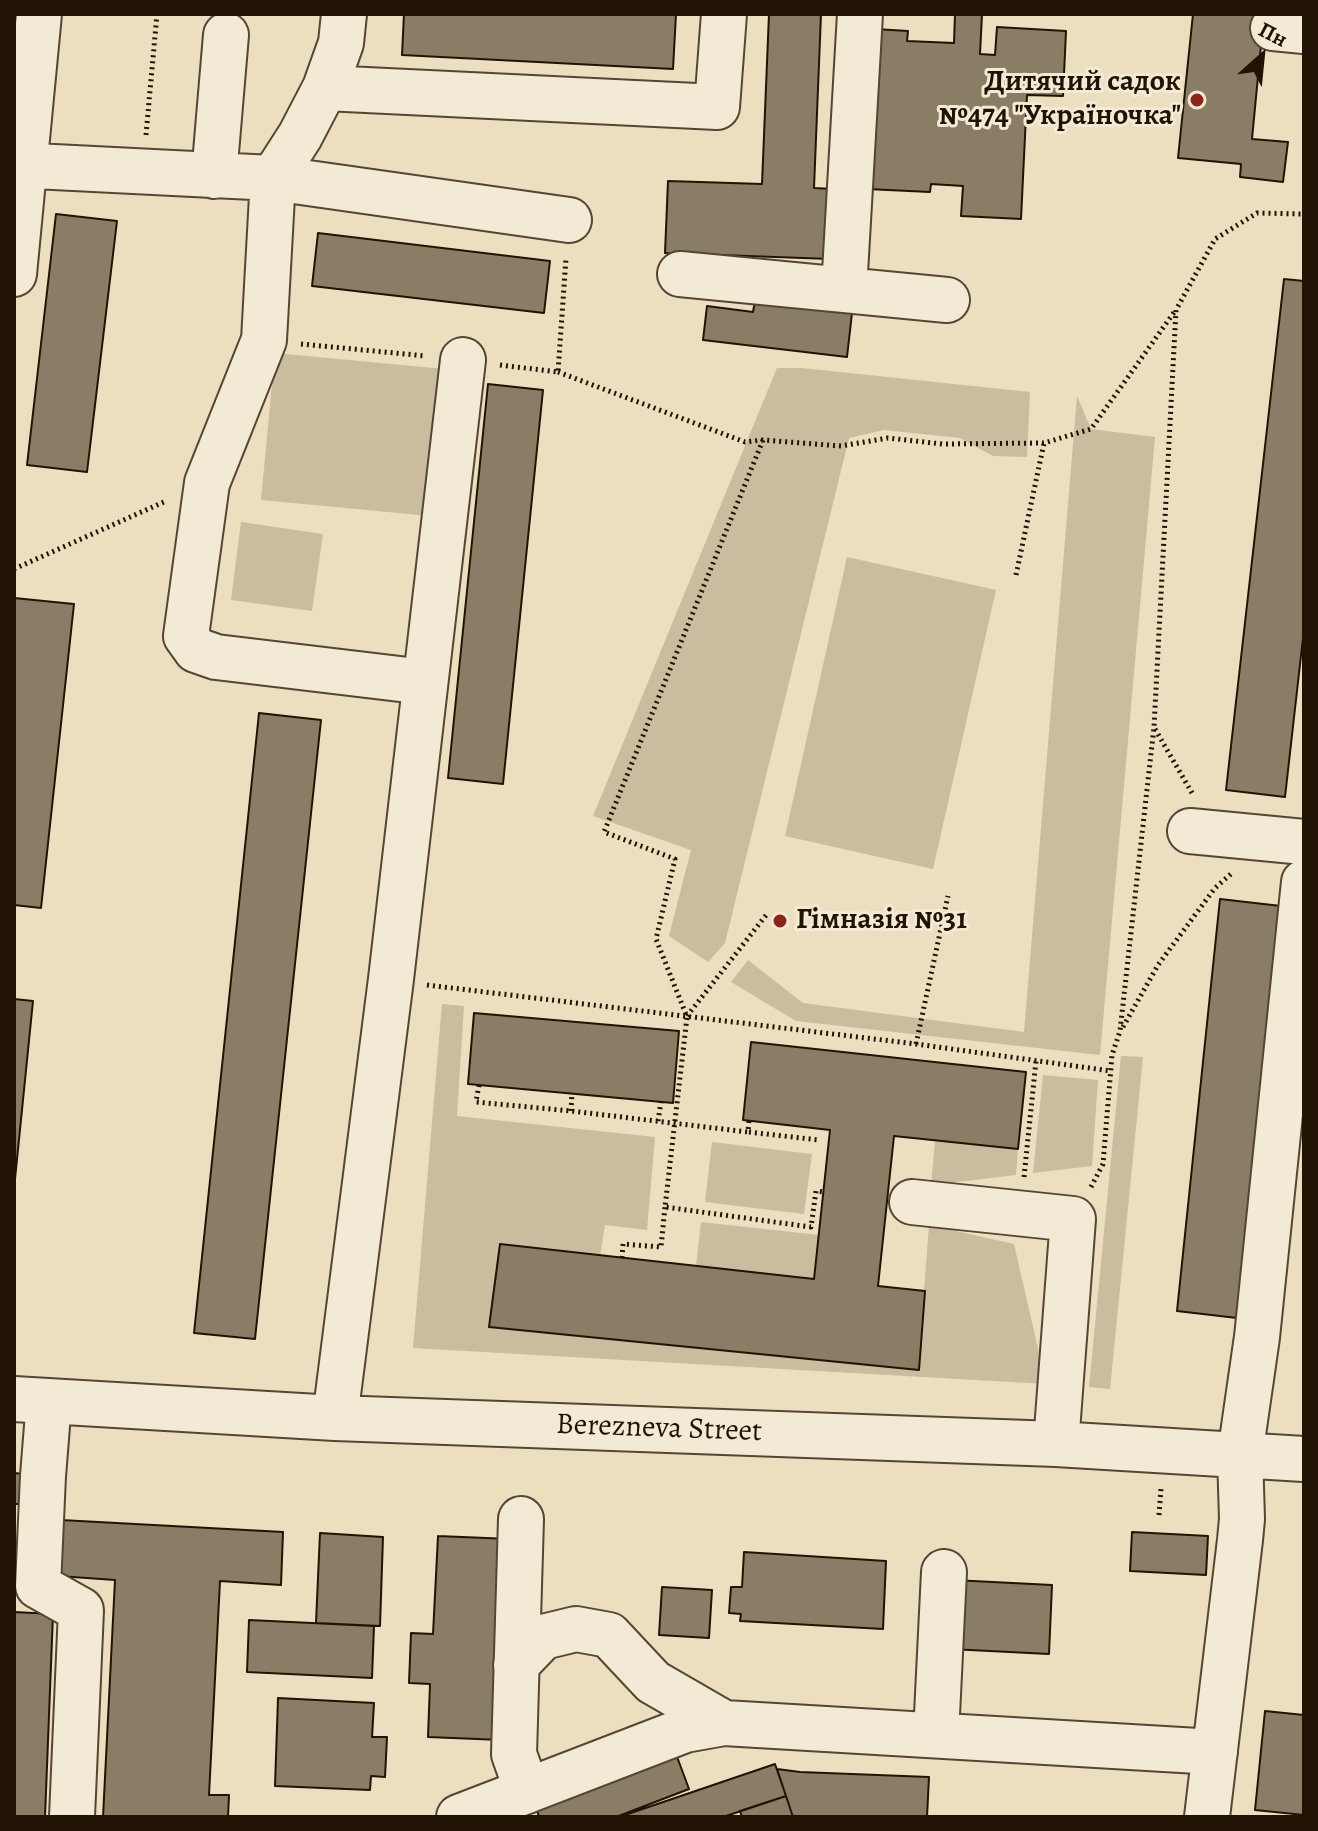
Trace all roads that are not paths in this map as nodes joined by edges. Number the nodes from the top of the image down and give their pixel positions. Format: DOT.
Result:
graph roads {
  1 [pos="344,14"];
  2 [pos="724,14"];
  3 [pos="860,14"];
  4 [pos="30,32"];
  5 [pos="226,35"];
  6 [pos="325,88"];
  7 [pos="20,166"];
  8 [pos="214,176"];
  9 [pos="273,178"];
  10 [pos="569,220"];
  11 [pos="14,274"];
  12 [pos="680,274"];
  13 [pos="844,290"];
  14 [pos="947,300"];
  15 [pos="463,360"];
  16 [pos="425,682"];
  17 [pos="1191,812"];
  18 [pos="1287,841"];
  19 [pos="1304,882"];
  20 [pos="912,1202"];
  21 [pos="31,1400"];
  22 [pos="335,1418"];
  23 [pos="1056,1444"];
  24 [pos="1240,1455"];
  25 [pos="1304,1459"];
  26 [pos="521,1519"];
  27 [pos="944,1572"];
  28 [pos="516,1665"];
  29 [pos="724,1723"];
  30 [pos="936,1735"];
  31 [pos="1215,1752"];
  32 [pos="527,1791"];
  33 [pos="72,1817"];
  34 [pos="459,1817"];
  35 [pos="1207,1817"];
  1 -- 6 [label="street"];
  2 -- 6 [label="street"];
  3 -- 13 [label="street"];
  4 -- 7 [label="street"];
  5 -- 8 [label="street"];
  6 -- 9 [label="street"];
  7 -- 8 [label="street"];
  7 -- 11 [label="street"];
  8 -- 9 [label="street"];
  9 -- 10 [label="street"];
  9 -- 16 [label="street"];
  12 -- 13 [label="street"];
  13 -- 14 [label="street"];
  15 -- 16 [label="street"];
  16 -- 22 [label="street"];
  17 -- 18 [label="street"];
  19 -- 24 [label="street"];
  20 -- 23 [label="street"];
  21 -- 22 [label="street, Berezneva Street"];
  21 -- 33 [label="street"];
  22 -- 23 [label="street, Berezneva Street"];
  23 -- 24 [label="street, Berezneva Street"];
  24 -- 25 [label="street, Berezneva Street"];
  24 -- 31 [label="street"];
  26 -- 28 [label="street"];
  27 -- 30 [label="street"];
  28 -- 29 [label="street"];
  28 -- 32 [label="street"];
  29 -- 30 [label="street"];
  29 -- 32 [label="street"];
  30 -- 31 [label="street"];
  31 -- 35 [label="street"];
  32 -- 34 [label="street"];
}
